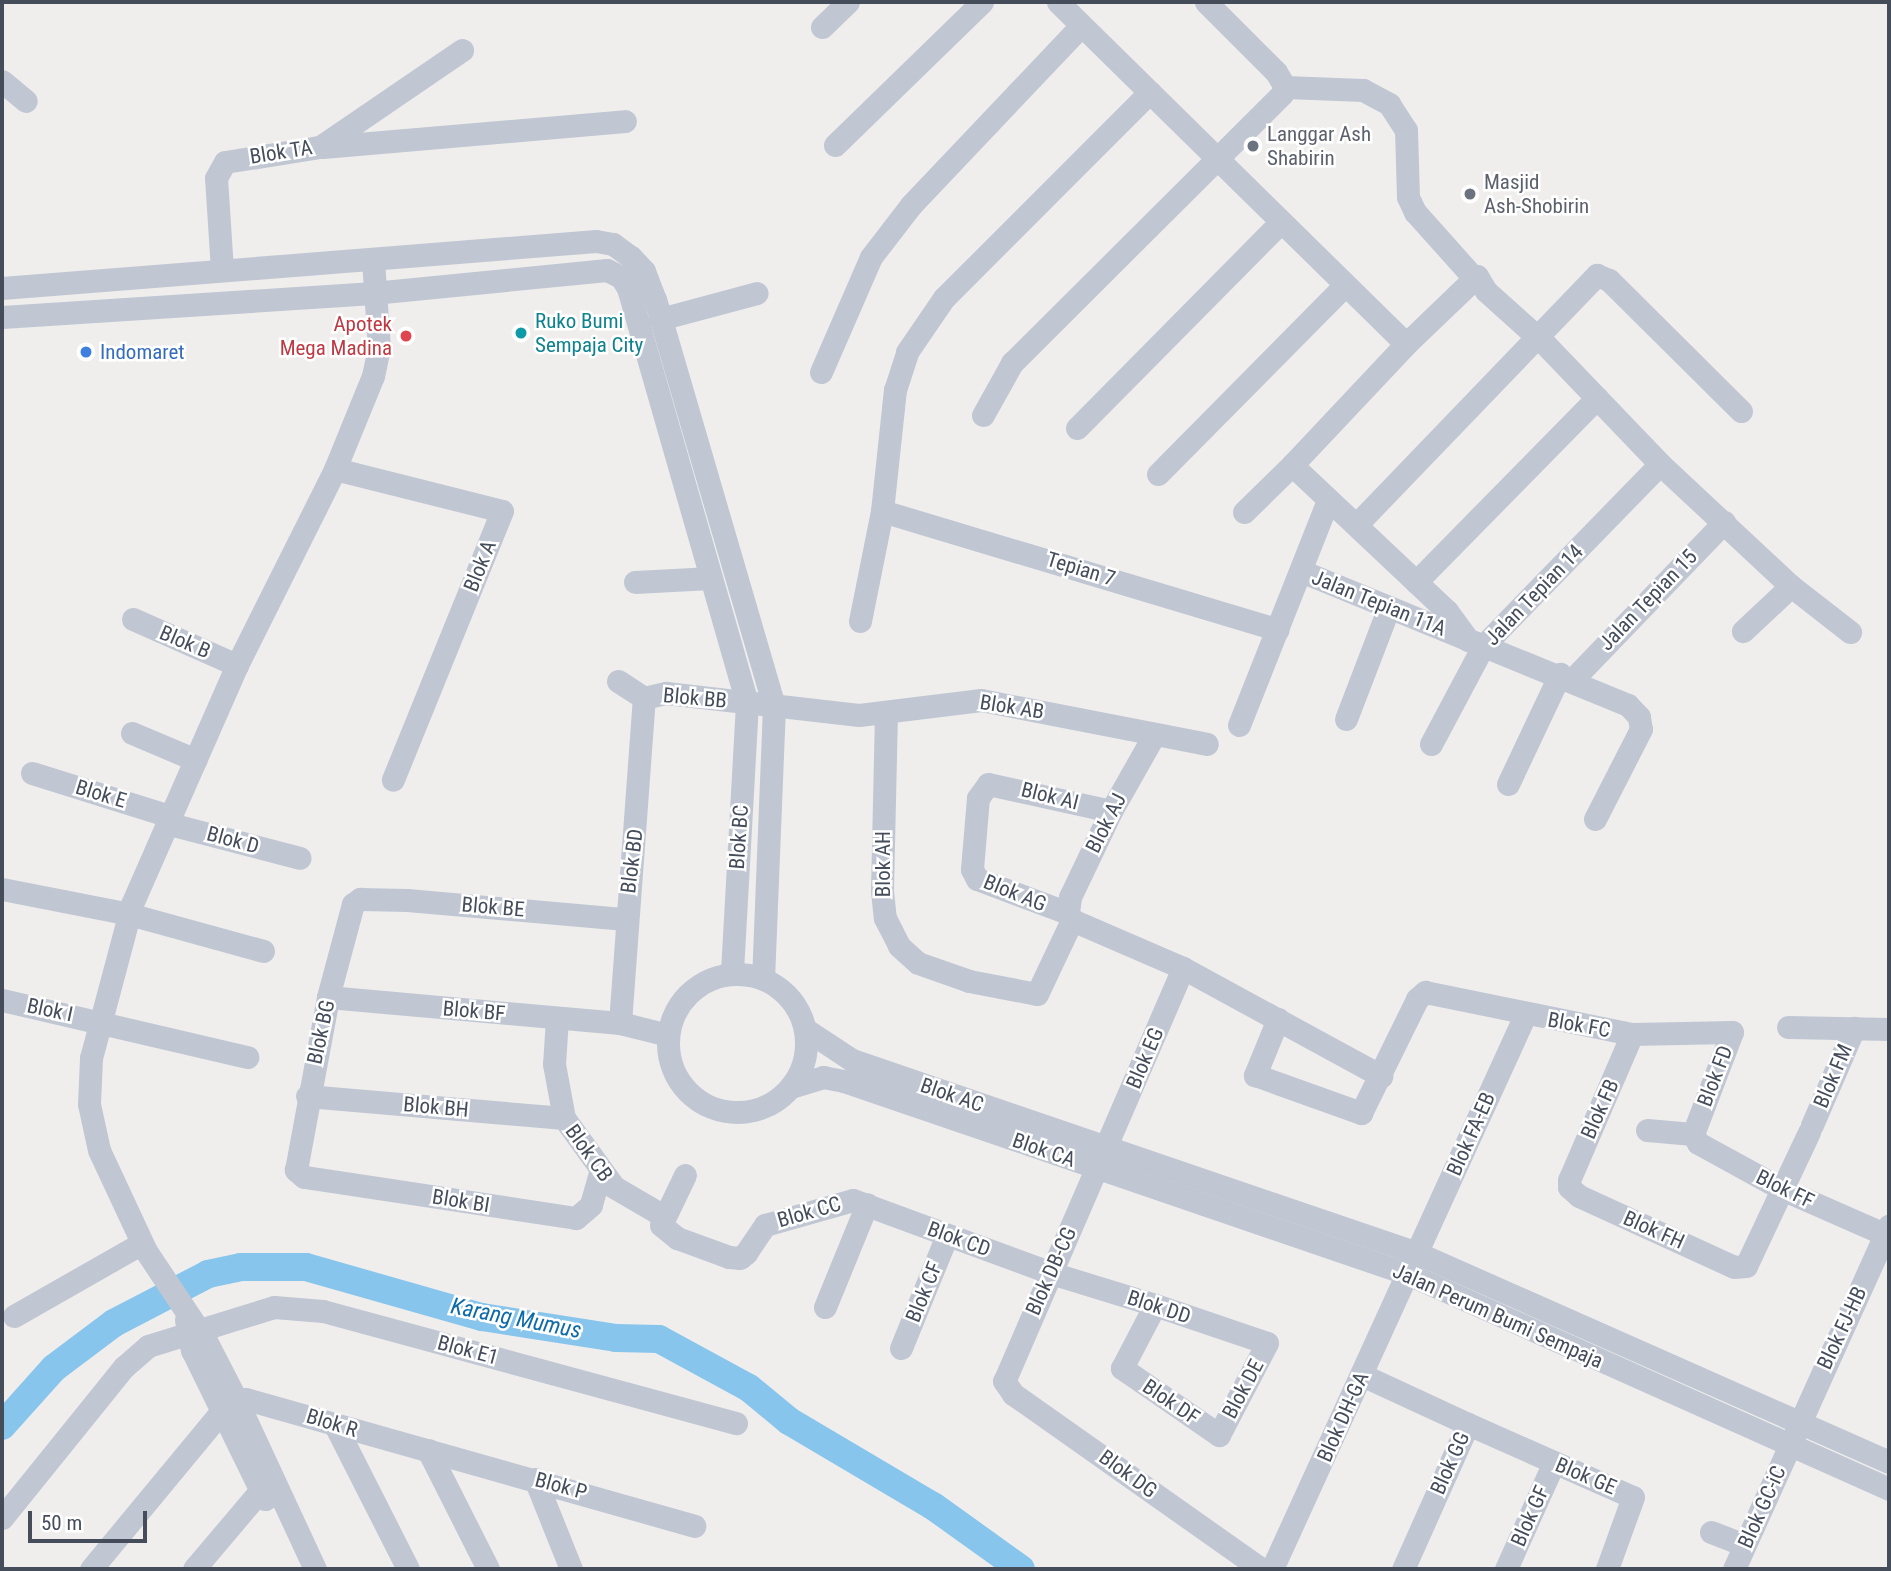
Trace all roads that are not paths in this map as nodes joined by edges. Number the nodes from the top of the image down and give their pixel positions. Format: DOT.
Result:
graph roads {
  1 [pos="848,2"];
  2 [pos="982,2"];
  3 [pos="1058,2"];
  4 [pos="1206,2"];
  5 [pos="822,27"];
  6 [pos="1080,27"];
  7 [pos="462,50"];
  8 [pos="2,81"];
  9 [pos="1285,87"];
  10 [pos="1150,92"];
  11 [pos="26,101"];
  12 [pos="625,121"];
  13 [pos="835,145"];
  14 [pos="320,147"];
  15 [pos="1216,158"];
  16 [pos="1280,223"];
  17 [pos="373,261"];
  18 [pos="222,270"];
  19 [pos="1475,278"];
  20 [pos="1344,286"];
  21 [pos="2,288"];
  22 [pos="373,293"];
  23 [pos="757,293"];
  24 [pos="2,317"];
  25 [pos="660,319"];
  26 [pos="1537,337"];
  27 [pos="1406,344"];
  28 [pos="821,372"];
  29 [pos="1597,398"];
  30 [pos="1741,411"];
  31 [pos="983,415"];
  32 [pos="1077,428"];
  33 [pos="1292,464"];
  34 [pos="1660,464"];
  35 [pos="335,469"];
  36 [pos="1158,474"];
  37 [pos="1328,500"];
  38 [pos="883,511"];
  39 [pos="1244,512"];
  40 [pos="1724,522"];
  41 [pos="1357,524"];
  42 [pos="1301,571"];
  43 [pos="711,578"];
  44 [pos="635,582"];
  45 [pos="1416,582"];
  46 [pos="1791,586"];
  47 [pos="1389,607"];
  48 [pos="133,619"];
  49 [pos="860,621"];
  50 [pos="1278,630"];
  51 [pos="1743,631"];
  52 [pos="1850,632"];
  53 [pos="1476,643"];
  54 [pos="237,664"];
  55 [pos="1567,676"];
  56 [pos="618,681"];
  57 [pos="644,698"];
  58 [pos="747,703"];
  59 [pos="774,706"];
  60 [pos="887,713"];
  61 [pos="1346,719"];
  62 [pos="1239,725"];
  63 [pos="131,733"];
  64 [pos="1154,735"];
  65 [pos="1207,744"];
  66 [pos="1431,744"];
  67 [pos="196,760"];
  68 [pos="32,773"];
  69 [pos="393,780"];
  70 [pos="988,784"];
  71 [pos="1508,784"];
  72 [pos="1111,811"];
  73 [pos="1595,819"];
  74 [pos="168,820"];
  75 [pos="300,858"];
  76 [pos="2,889"];
  77 [pos="360,899"];
  78 [pos="129,914"];
  79 [pos="1070,917"];
  80 [pos="625,919"];
  81 [pos="262,951"];
  82 [pos="1184,968"];
  83 [pos="732,971"];
  84 [pos="763,978"];
  85 [pos="1037,994"];
  86 [pos="328,997"];
  87 [pos="2,1000"];
  88 [pos="1525,1016"];
  89 [pos="557,1018"];
  90 [pos="1278,1019"];
  91 [pos="97,1020"];
  92 [pos="620,1023"];
  93 [pos="1788,1027"];
  94 [pos="1854,1028"];
  95 [pos="805,1029"];
  96 [pos="1889,1029"];
  97 [pos="1632,1034"];
  98 [pos="668,1035"];
  99 [pos="247,1057"];
  100 [pos="1381,1076"];
  101 [pos="791,1087"];
  102 [pos="307,1096"];
  103 [pos="564,1118"];
  104 [pos="1647,1130"];
  105 [pos="1693,1134"];
  106 [pos="1101,1158"];
  107 [pos="296,1170"];
  108 [pos="600,1173"];
  109 [pos="685,1175"];
  110 [pos="1569,1184"];
  111 [pos="1784,1190"];
  112 [pos="867,1204"];
  113 [pos="662,1215"];
  114 [pos="1888,1232"];
  115 [pos="947,1235"];
  116 [pos="144,1247"];
  117 [pos="1417,1253"];
  118 [pos="1746,1266"];
  119 [pos="1051,1273"];
  120 [pos="1408,1274"];
  121 [pos="1155,1305"];
  122 [pos="825,1307"];
  123 [pos="14,1316"];
  124 [pos="188,1322"];
  125 [pos="1267,1343"];
  126 [pos="901,1348"];
  127 [pos="1005,1374"];
  128 [pos="1362,1375"];
  129 [pos="229,1407"];
  130 [pos="1799,1421"];
  131 [pos="736,1423"];
  132 [pos="335,1424"];
  133 [pos="1468,1424"];
  134 [pos="1219,1435"];
  135 [pos="1790,1445"];
  136 [pos="428,1450"];
  137 [pos="1554,1462"];
  138 [pos="1889,1462"];
  139 [pos="535,1479"];
  140 [pos="1889,1489"];
  141 [pos="260,1491"];
  142 [pos="2,1518"];
  143 [pos="694,1526"];
  144 [pos="1711,1532"];
  145 [pos="1745,1545"];
  146 [pos="307,1564"];
  147 [pos="1271,1566"];
  148 [pos="91,1569"];
  149 [pos="194,1569"];
  150 [pos="408,1569"];
  151 [pos="488,1569"];
  152 [pos="571,1569"];
  153 [pos="1403,1569"];
  154 [pos="1506,1569"];
  155 [pos="1607,1569"];
  156 [pos="1734,1569"];
  1 -- 5 [label="street"];
  2 -- 13 [label="street"];
  3 -- 6 [label="street"];
  4 -- 9 [label="street"];
  6 -- 10 [label="street"];
  6 -- 28 [label="street"];
  7 -- 14 [label="street, Blok TA"];
  8 -- 11 [label="street"];
  9 -- 15 [label="street"];
  9 -- 19 [label="street"];
  10 -- 15 [label="street"];
  10 -- 38 [label="street"];
  12 -- 14 [label="street"];
  14 -- 18 [label="street, Blok TA"];
  15 -- 16 [label="street"];
  15 -- 31 [label="street"];
  16 -- 20 [label="street"];
  16 -- 32 [label="street"];
  17 -- 18 [label="street"];
  17 -- 22 [label="street"];
  17 -- 25 [label="street"];
  18 -- 21 [label="street"];
  19 -- 26 [label="street"];
  19 -- 27 [label="street"];
  20 -- 27 [label="street"];
  20 -- 36 [label="street"];
  22 -- 24 [label="street"];
  22 -- 35 [label="street"];
  22 -- 43 [label="street, Blok BC"];
  23 -- 25 [label="street"];
  25 -- 59 [label="street"];
  26 -- 29 [label="street"];
  26 -- 30 [label="street"];
  26 -- 41 [label="street"];
  27 -- 33 [label="street"];
  29 -- 34 [label="street"];
  29 -- 45 [label="street"];
  33 -- 37 [label="street"];
  33 -- 39 [label="street"];
  34 -- 40 [label="street"];
  34 -- 53 [label="street, Jalan Tepian 14"];
  35 -- 54 [label="street"];
  35 -- 69 [label="street, Blok A"];
  37 -- 41 [label="street"];
  37 -- 42 [label="street"];
  38 -- 49 [label="street"];
  38 -- 50 [label="street, Tepian 7"];
  40 -- 46 [label="street"];
  40 -- 55 [label="street, Jalan Tepian 15"];
  41 -- 45 [label="street"];
  42 -- 47 [label="street, Jalan Tepian 11A"];
  42 -- 50 [label="street, Jalan Tepian 11A"];
  43 -- 44 [label="street"];
  43 -- 58 [label="street, Blok BC"];
  45 -- 53 [label="street"];
  46 -- 51 [label="street"];
  46 -- 52 [label="street"];
  47 -- 53 [label="street, Jalan Tepian 11A"];
  47 -- 61 [label="street"];
  48 -- 54 [label="street, Blok B"];
  50 -- 62 [label="street, Jalan Tepian 11A"];
  53 -- 55 [label="street, Jalan Tepian 11A"];
  53 -- 66 [label="street, Jalan Tepian 14"];
  54 -- 67 [label="street"];
  55 -- 71 [label="street, Jalan Tepian 15"];
  55 -- 73 [label="street, Jalan Tepian 11A"];
  56 -- 57 [label="street"];
  57 -- 58 [label="street, Blok BB"];
  57 -- 80 [label="street, Blok BD"];
  58 -- 59 [label="street, Blok BB"];
  58 -- 83 [label="street, Blok BC"];
  59 -- 60 [label="street, Blok AB"];
  59 -- 84 [label="street"];
  60 -- 64 [label="street, Blok AB"];
  60 -- 85 [label="street, Blok AH"];
  63 -- 67 [label="street"];
  64 -- 65 [label="street, Blok AB"];
  64 -- 72 [label="street, Blok AJ"];
  67 -- 74 [label="street"];
  68 -- 74 [label="street, Blok E"];
  70 -- 72 [label="street, Blok AI"];
  70 -- 79 [label="street, Blok AG"];
  72 -- 79 [label="street, Blok AJ"];
  74 -- 75 [label="street, Blok D"];
  74 -- 78 [label="street"];
  76 -- 78 [label="street"];
  77 -- 80 [label="street, Blok BE"];
  77 -- 86 [label="street, Blok BG"];
  78 -- 81 [label="street"];
  78 -- 91 [label="street"];
  79 -- 82 [label="street"];
  79 -- 85 [label="street, Blok AJ"];
  80 -- 92 [label="street, Blok BD"];
  82 -- 90 [label="street"];
  82 -- 106 [label="street, Blok EG"];
  83 -- 84 [label="street"];
  83 -- 98 [label="street"];
  84 -- 95 [label="street"];
  86 -- 89 [label="street, Blok BF"];
  86 -- 102 [label="street, Blok BG"];
  87 -- 91 [label="street, Blok I"];
  88 -- 97 [label="street, Blok FC"];
  88 -- 100 [label="street, Blok FC"];
  88 -- 117 [label="street, Blok FA-EB"];
  89 -- 92 [label="street, Blok BF"];
  89 -- 103 [label="street, Blok CB"];
  90 -- 100 [label="street"];
  90 -- 100 [label="street"];
  91 -- 99 [label="street, Blok I"];
  91 -- 116 [label="street"];
  92 -- 98 [label="street, Blok BF"];
  93 -- 94 [label="street"];
  94 -- 96 [label="street"];
  94 -- 111 [label="street, Blok FM"];
  95 -- 101 [label="street"];
  95 -- 106 [label="street, Blok AC"];
  97 -- 105 [label="street, Blok FD"];
  97 -- 110 [label="street, Blok FB"];
  98 -- 101 [label="street"];
  101 -- 106 [label="street, Blok CA"];
  102 -- 103 [label="street, Blok BH"];
  102 -- 107 [label="street, Blok BG"];
  103 -- 108 [label="street, Blok CB"];
  104 -- 105 [label="street"];
  105 -- 111 [label="street, Blok FF"];
  106 -- 117 [label="street, Jalan Perum Bumi Sempaja"];
  106 -- 119 [label="street, Blok DB-CG"];
  106 -- 120 [label="street, Jalan Perum Bumi Sempaja"];
  107 -- 108 [label="street, Blok BI"];
  108 -- 113 [label="street, Blok CB"];
  109 -- 113 [label="street"];
  110 -- 118 [label="street, Blok FH"];
  111 -- 114 [label="street, Blok FF"];
  111 -- 118 [label="street, Blok FM"];
  112 -- 113 [label="street, Blok CC"];
  112 -- 115 [label="street, Blok CD"];
  112 -- 122 [label="street"];
  114 -- 130 [label="street, Blok FJ-HB"];
  115 -- 119 [label="street, Blok CD"];
  115 -- 126 [label="street, Blok CF"];
  116 -- 123 [label="street"];
  116 -- 124 [label="street"];
  117 -- 120 [label="street, Blok FA-EB"];
  117 -- 130 [label="street, Jalan Perum Bumi Sempaja"];
  119 -- 121 [label="street, Blok DD"];
  119 -- 127 [label="street, Blok DB-CG"];
  120 -- 128 [label="street, Blok DH-GA"];
  120 -- 135 [label="street, Jalan Perum Bumi Sempaja"];
  121 -- 125 [label="street, Blok DD"];
  121 -- 134 [label="street, Blok DF"];
  124 -- 129 [label="street"];
  124 -- 131 [label="street, Blok E1"];
  124 -- 142 [label="street, Blok E1"];
  125 -- 134 [label="street, Blok DE"];
  127 -- 147 [label="street, Blok DG"];
  128 -- 133 [label="street, Blok GG"];
  128 -- 147 [label="street, Blok DH-GA"];
  129 -- 132 [label="street, Blok R"];
  129 -- 141 [label="street"];
  129 -- 146 [label="street"];
  129 -- 148 [label="street"];
  130 -- 135 [label="street, Blok FJ-HB"];
  130 -- 138 [label="street, Jalan Perum Bumi Sempaja"];
  132 -- 136 [label="street, Blok R"];
  132 -- 150 [label="street"];
  133 -- 137 [label="street, Blok GE"];
  133 -- 153 [label="street, Blok GG"];
  135 -- 140 [label="street, Jalan Perum Bumi Sempaja"];
  135 -- 145 [label="street, Blok GC-iC"];
  136 -- 139 [label="street, Blok P"];
  136 -- 151 [label="street"];
  137 -- 154 [label="street, Blok GF"];
  137 -- 155 [label="street, Blok GE"];
  139 -- 143 [label="street, Blok P"];
  139 -- 152 [label="street"];
  141 -- 146 [label="street"];
  141 -- 149 [label="street"];
  144 -- 145 [label="street"];
  145 -- 156 [label="street, Blok GC-iC"];
}
